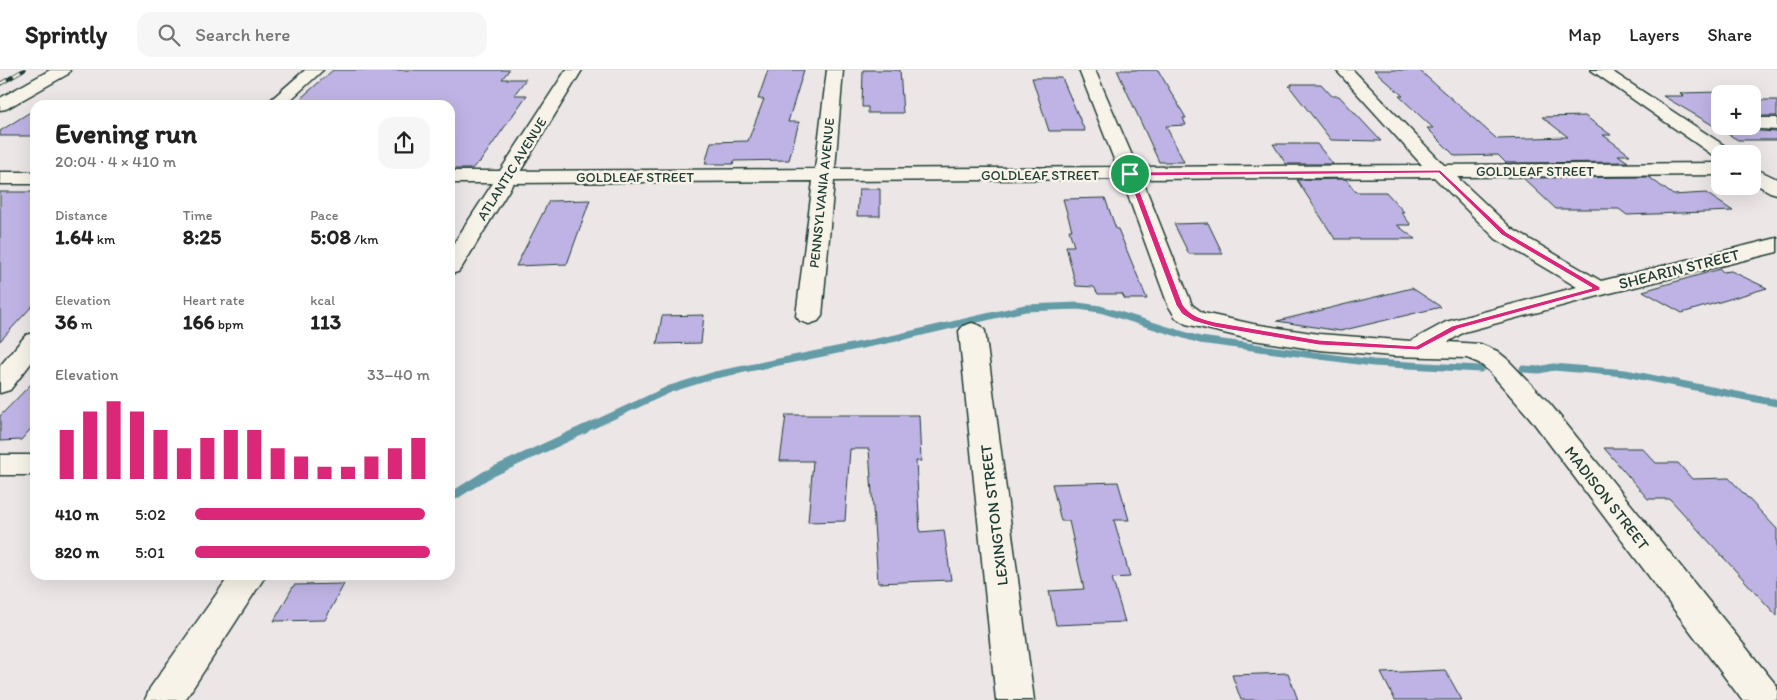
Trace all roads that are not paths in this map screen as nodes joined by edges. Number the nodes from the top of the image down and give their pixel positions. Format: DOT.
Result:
graph roads {
  1 [pos="62,70"];
  2 [pos="315,70"];
  3 [pos="574,70"];
  4 [pos="835,70"];
  5 [pos="1087,70"];
  6 [pos="1344,70"];
  7 [pos="1599,70"];
  8 [pos="280,100"];
  9 [pos="0,106"];
  10 [pos="1761,124"];
  11 [pos="1777,124"];
  12 [pos="1684,126"];
  13 [pos="1711,126"];
  14 [pos="1711,145"];
  15 [pos="1711,170"];
  16 [pos="1440,172"];
  17 [pos="1130,174"];
  18 [pos="825,176"];
  19 [pos="455,177"];
  20 [pos="507,177"];
  21 [pos="0,178"];
  22 [pos="30,178"];
  23 [pos="1761,178"];
  24 [pos="1777,188"];
  25 [pos="1777,245"];
  26 [pos="455,259"];
  27 [pos="1598,289"];
  28 [pos="810,316"];
  29 [pos="972,330"];
  30 [pos="30,347"];
  31 [pos="1418,348"];
  32 [pos="0,384"];
  33 [pos="0,465"];
  34 [pos="30,465"];
  35 [pos="246,580"];
  36 [pos="164,700"];
  37 [pos="1015,700"];
  38 [pos="1765,700"];
  1 -- 9 [label="street"];
  2 -- 8 [label="street"];
  3 -- 20 [label="street, ATLANTIC AVENUE"];
  4 -- 18 [label="street, PENNSYLVANIA AVENUE"];
  5 -- 17 [label="street"];
  6 -- 16 [label="street"];
  7 -- 12 [label="street"];
  10 -- 11 [label="street"];
  12 -- 13 [label="street"];
  12 -- 14 [label="street"];
  15 -- 16 [label="street, GOLDLEAF STREET"];
  16 -- 17 [label="street, GOLDLEAF STREET"];
  16 -- 27 [label="street"];
  17 -- 18 [label="street, GOLDLEAF STREET"];
  17 -- 31 [label="street"];
  18 -- 20 [label="street, GOLDLEAF STREET"];
  18 -- 28 [label="street, PENNSYLVANIA AVENUE"];
  19 -- 20 [label="street, GOLDLEAF STREET"];
  20 -- 26 [label="street, ATLANTIC AVENUE"];
  21 -- 22 [label="street"];
  23 -- 24 [label="street"];
  25 -- 27 [label="street, SHEARIN STREET"];
  27 -- 31 [label="street, SHEARIN STREET"];
  29 -- 37 [label="street, LEXINGTON STREET"];
  30 -- 32 [label="street"];
  31 -- 38 [label="street, MADISON STREET"];
  33 -- 34 [label="street"];
  35 -- 36 [label="street"];
}
